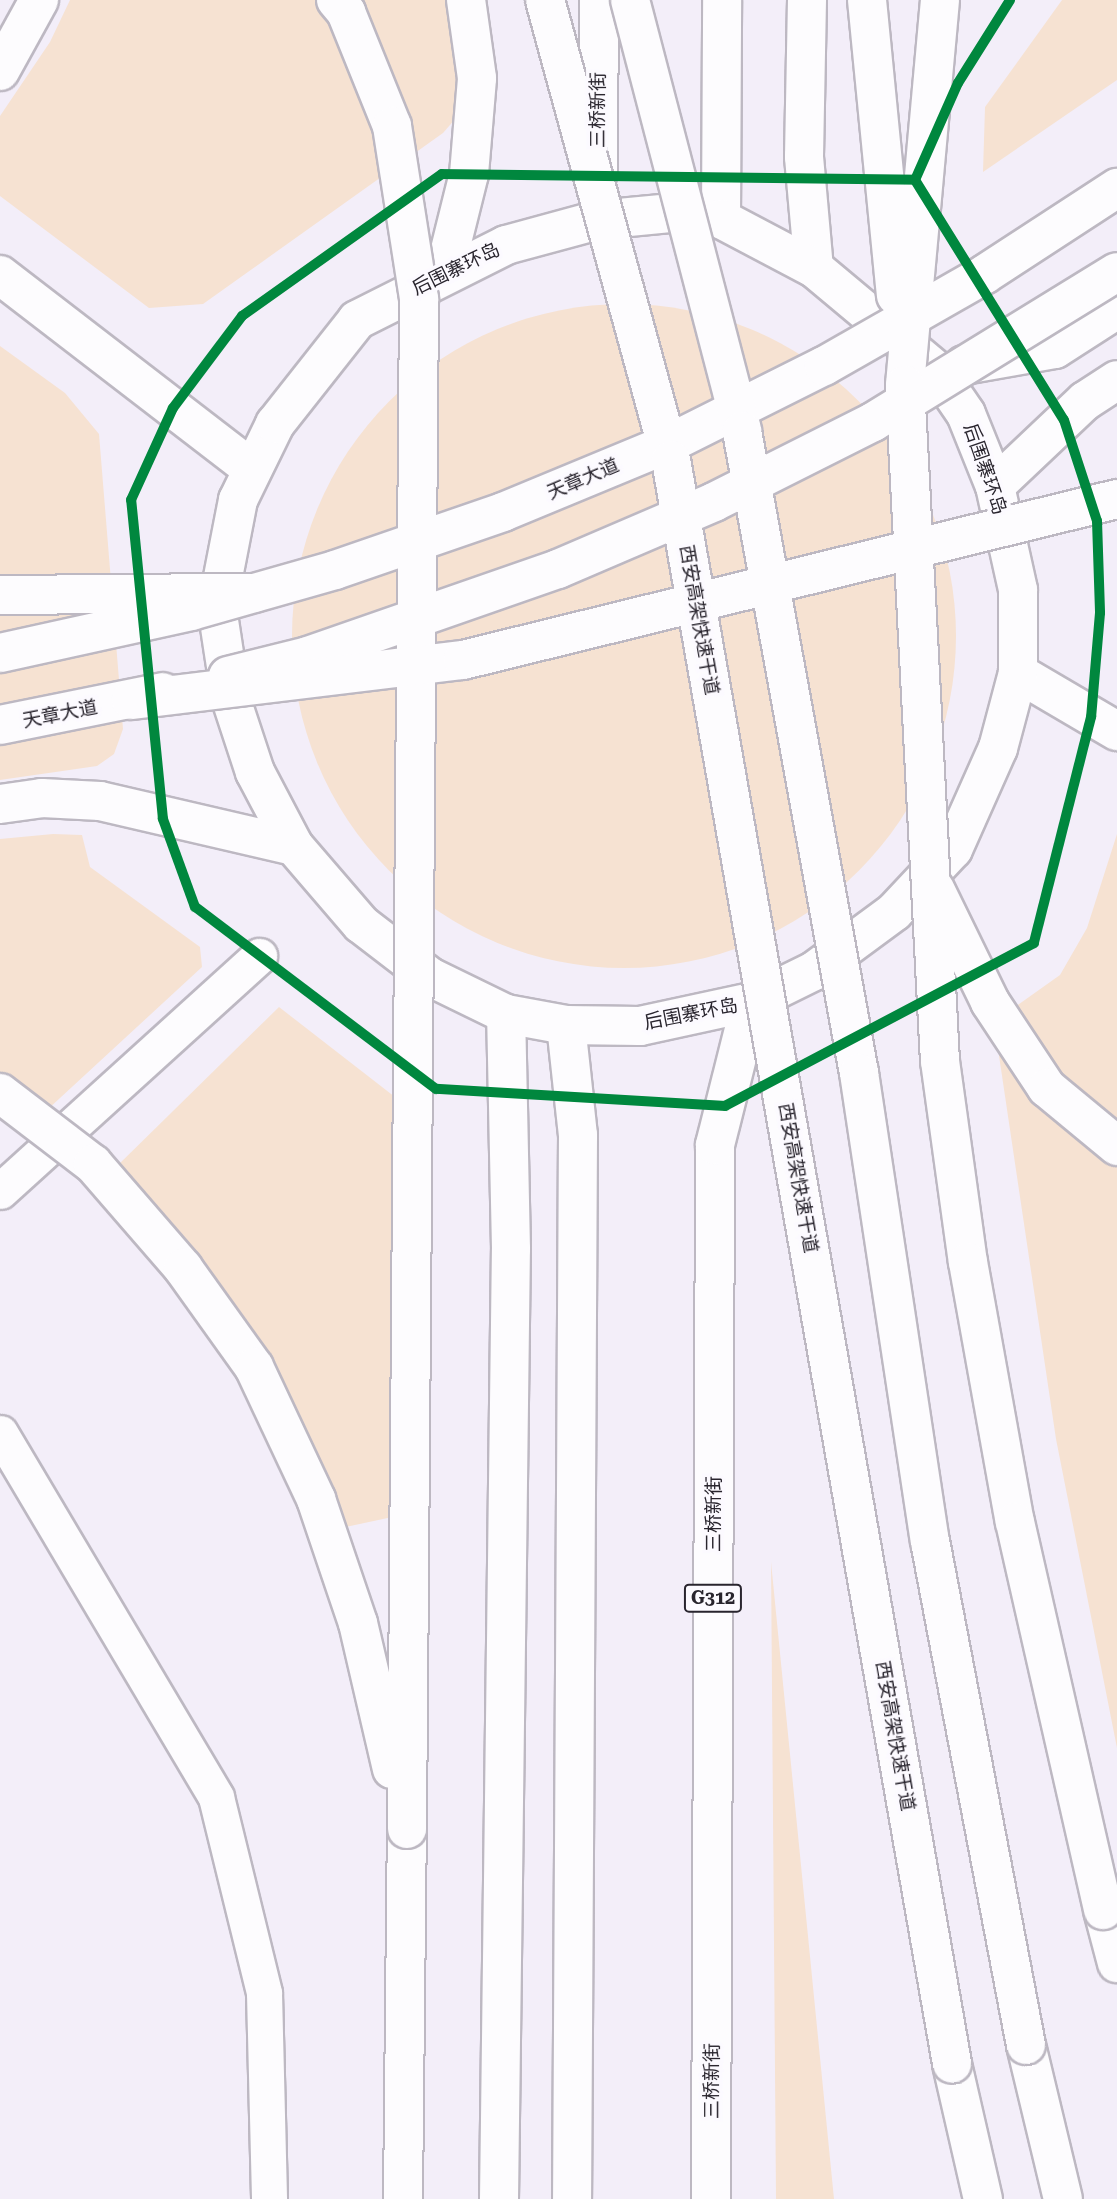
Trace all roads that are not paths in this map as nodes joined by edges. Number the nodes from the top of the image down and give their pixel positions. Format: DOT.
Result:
graph roads {
  1 [pos="38,0"];
  2 [pos="335,0"];
  3 [pos="466,0"];
  4 [pos="545,0"];
  5 [pos="599,0"];
  6 [pos="630,0"];
  7 [pos="722,0"];
  8 [pos="807,0"];
  9 [pos="867,0"];
  10 [pos="940,0"];
  11 [pos="0,71"];
  12 [pos="1117,188"];
  13 [pos="720,219"];
  14 [pos="598,220"];
  15 [pos="814,268"];
  16 [pos="1117,272"];
  17 [pos="444,274"];
  18 [pos="0,275"];
  19 [pos="1117,309"];
  20 [pos="920,378"];
  21 [pos="1117,380"];
  22 [pos="251,468"];
  23 [pos="995,486"];
  24 [pos="1117,499"];
  25 [pos="254,593"];
  26 [pos="0,595"];
  27 [pos="0,653"];
  28 [pos="1017,673"];
  29 [pos="131,700"];
  30 [pos="0,725"];
  31 [pos="1117,731"];
  32 [pos="0,804"];
  33 [pos="294,846"];
  34 [pos="926,872"];
  35 [pos="260,956"];
  36 [pos="751,1002"];
  37 [pos="506,1014"];
  38 [pos="566,1025"];
  39 [pos="0,1093"];
  40 [pos="1117,1146"];
  41 [pos="0,1191"];
  42 [pos="0,1433"];
  43 [pos="407,1829"];
  44 [pos="1117,1963"];
  45 [pos="269,2199"];
  46 [pos="403,2199"];
  47 [pos="499,2199"];
  48 [pos="572,2199"];
  49 [pos="711,2199"];
  50 [pos="983,2199"];
  51 [pos="1063,2199"];
  1 -- 11 [label="main road"];
  2 -- 43 [label="main road, bridge"];
  3 -- 17 [label="main road"];
  4 -- 50 [label="main road, 西安高架快速干道, bridge"];
  5 -- 14 [label="main road, 三桥新街"];
  6 -- 51 [label="main road, bridge"];
  7 -- 13 [label="main road"];
  8 -- 15 [label="main road"];
  9 -- 20 [label="main road, bridge"];
  10 -- 20 [label="main road, bridge"];
  12 -- 25 [label="main road, 天章大道, bridge"];
  13 -- 14 [label="main road, 后围寨环岛"];
  13 -- 15 [label="main road, 后围寨环岛"];
  14 -- 17 [label="main road, 后围寨环岛"];
  15 -- 20 [label="main road, 后围寨环岛"];
  16 -- 29 [label="main road, 天章大道, bridge"];
  17 -- 22 [label="main road, 后围寨环岛"];
  18 -- 22 [label="main road"];
  19 -- 20 [label="main road"];
  20 -- 23 [label="main road, 后围寨环岛"];
  20 -- 34 [label="main road, bridge"];
  21 -- 23 [label="main road"];
  22 -- 33 [label="main road, 后围寨环岛"];
  23 -- 28 [label="main road, 后围寨环岛"];
  24 -- 29 [label="main road, bridge"];
  25 -- 26 [label="main road, bridge"];
  25 -- 27 [label="main road, 天章大道, bridge"];
  28 -- 31 [label="main road"];
  28 -- 36 [label="main road, 后围寨环岛"];
  29 -- 30 [label="main road, 天章大道, bridge"];
  32 -- 33 [label="main road"];
  33 -- 37 [label="main road, 后围寨环岛"];
  34 -- 40 [label="main road, bridge"];
  34 -- 44 [label="main road, bridge"];
  35 -- 41 [label="street"];
  36 -- 38 [label="main road, 后围寨环岛"];
  36 -- 49 [label="main road, 三桥新街 / G312"];
  37 -- 38 [label="main road, 后围寨环岛"];
  37 -- 47 [label="main road"];
  38 -- 48 [label="main road"];
  39 -- 43 [label="main road, bridge"];
  42 -- 45 [label="street"];
  43 -- 46 [label="main road"];
}
